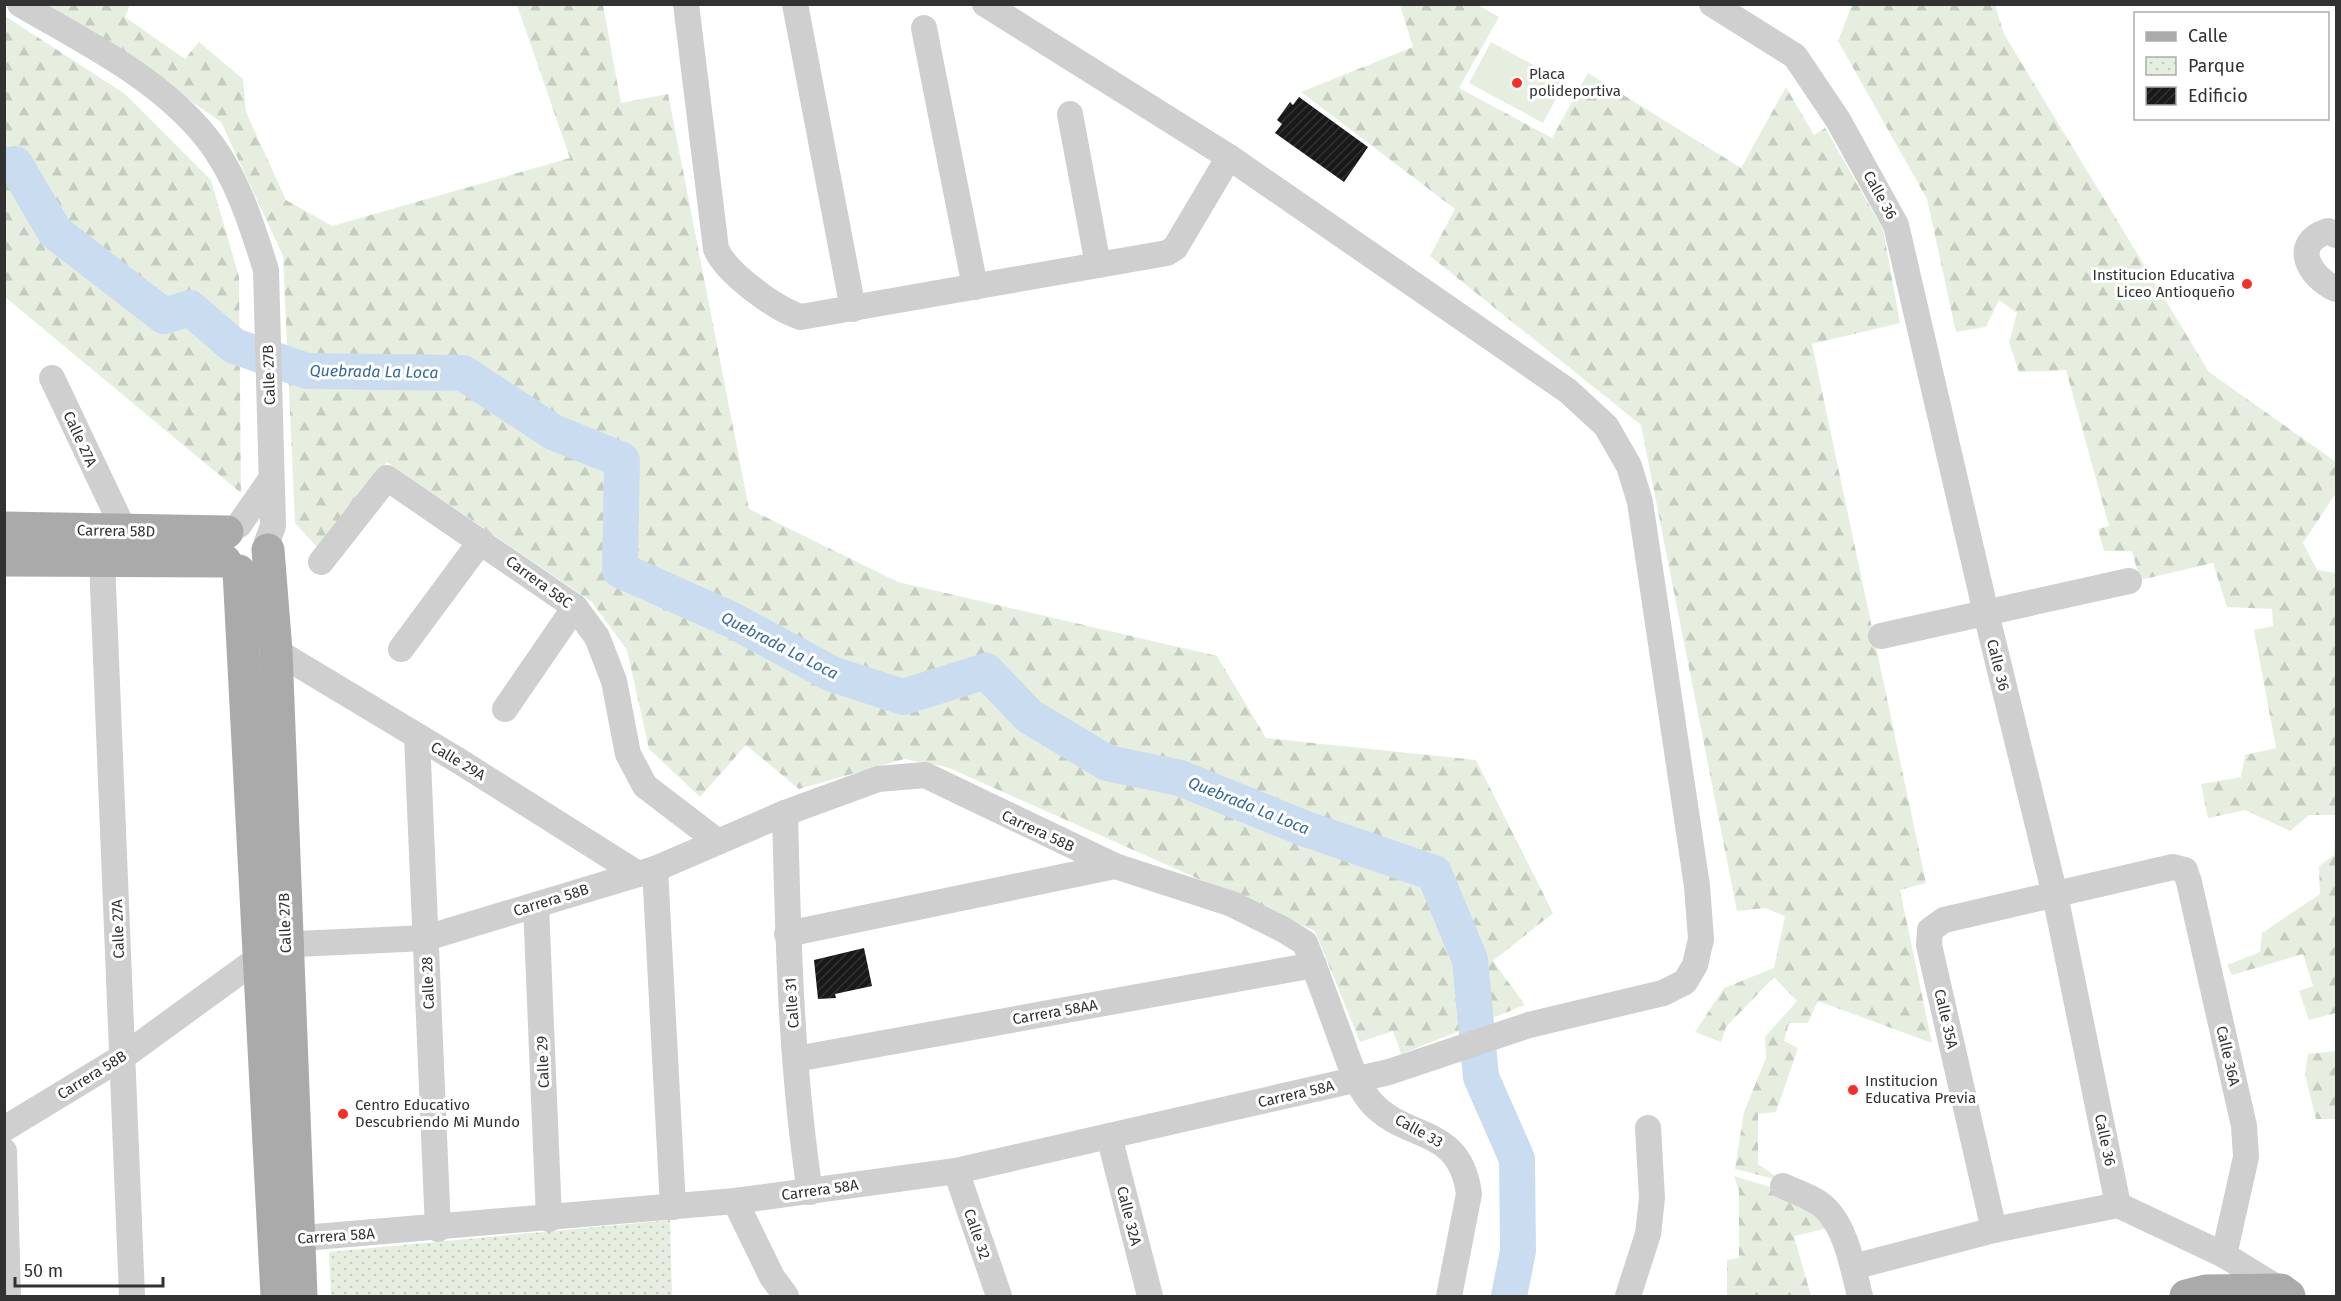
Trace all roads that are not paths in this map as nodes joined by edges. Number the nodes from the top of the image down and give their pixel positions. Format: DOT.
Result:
graph roads {
  1 [pos="20,4"];
  2 [pos="686,4"];
  3 [pos="795,4"];
  4 [pos="985,4"];
  5 [pos="1712,4"];
  6 [pos="924,28"];
  7 [pos="1070,114"];
  8 [pos="1229,157"];
  9 [pos="2337,235"];
  10 [pos="1098,265"];
  11 [pos="975,287"];
  12 [pos="2337,289"];
  13 [pos="853,309"];
  14 [pos="52,378"];
  15 [pos="271,480"];
  16 [pos="6,524"];
  17 [pos="125,532"];
  18 [pos="481,541"];
  19 [pos="267,546"];
  20 [pos="232,547"];
  21 [pos="4,560"];
  22 [pos="102,561"];
  23 [pos="321,562"];
  24 [pos="2129,581"];
  25 [pos="575,607"];
  26 [pos="1986,613"];
  27 [pos="1881,636"];
  28 [pos="401,649"];
  29 [pos="276,651"];
  30 [pos="505,709"];
  31 [pos="417,737"];
  32 [pos="785,813"];
  33 [pos="717,841"];
  34 [pos="1115,866"];
  35 [pos="646,872"];
  36 [pos="2055,894"];
  37 [pos="536,905"];
  38 [pos="788,934"];
  39 [pos="426,938"];
  40 [pos="274,954"];
  41 [pos="1314,965"];
  42 [pos="123,1056"];
  43 [pos="796,1059"];
  44 [pos="1356,1080"];
  45 [pos="1648,1128"];
  46 [pos="4,1130"];
  47 [pos="1109,1136"];
  48 [pos="4,1151"];
  49 [pos="956,1171"];
  50 [pos="1783,1186"];
  51 [pos="810,1192"];
  52 [pos="735,1201"];
  53 [pos="2118,1205"];
  54 [pos="673,1207"];
  55 [pos="549,1219"];
  56 [pos="438,1228"];
  57 [pos="1994,1230"];
  58 [pos="287,1240"];
  59 [pos="2224,1255"];
  60 [pos="1853,1267"];
  61 [pos="2285,1293"];
  62 [pos="8,1296"];
  63 [pos="132,1296"];
  64 [pos="278,1296"];
  65 [pos="301,1296"];
  66 [pos="786,1296"];
  67 [pos="999,1296"];
  68 [pos="1150,1296"];
  69 [pos="1449,1296"];
  70 [pos="1628,1296"];
  71 [pos="1860,1296"];
  72 [pos="2186,1296"];
  1 -- 15 [label="street, Calle 27B"];
  2 -- 13 [label="street"];
  3 -- 13 [label="street"];
  4 -- 8 [label="street, Carrera 58A"];
  5 -- 26 [label="street, Calle 36"];
  6 -- 11 [label="street"];
  7 -- 10 [label="street"];
  8 -- 10 [label="street"];
  8 -- 44 [label="street, Carrera 58A"];
  9 -- 12 [label="street"];
  10 -- 11 [label="street"];
  11 -- 13 [label="street"];
  14 -- 17 [label="street, Calle 27A"];
  15 -- 19 [label="street, Calle 27B"];
  15 -- 20 [label="street"];
  16 -- 17 [label="main road, Carrera 58D"];
  17 -- 20 [label="main road, Carrera 58D"];
  18 -- 23 [label="street, Carrera 58C"];
  18 -- 25 [label="street, Carrera 58C"];
  18 -- 28 [label="street"];
  19 -- 20 [label="main road"];
  19 -- 29 [label="main road, Calle 27B"];
  20 -- 22 [label="main road, Carrera 58D"];
  20 -- 40 [label="main road, Calle 27B"];
  21 -- 22 [label="main road, Carrera 58D"];
  22 -- 42 [label="street, Calle 27A"];
  24 -- 26 [label="street"];
  25 -- 30 [label="street"];
  25 -- 33 [label="street, Carrera 58C"];
  26 -- 27 [label="street"];
  26 -- 36 [label="street, Calle 36"];
  29 -- 31 [label="street, Calle 29A"];
  29 -- 40 [label="main road, Calle 27B"];
  31 -- 35 [label="street, Calle 29A"];
  31 -- 39 [label="street, Calle 28"];
  32 -- 33 [label="street, Carrera 58B"];
  32 -- 34 [label="street, Carrera 58B"];
  32 -- 38 [label="street, Calle 31"];
  33 -- 35 [label="street, Carrera 58B"];
  34 -- 38 [label="street, Carrera 58B"];
  34 -- 41 [label="street, Carrera 58B"];
  35 -- 37 [label="street, Carrera 58B"];
  35 -- 54 [label="street"];
  36 -- 53 [label="street, Calle 36"];
  36 -- 57 [label="street, Calle 35A"];
  36 -- 59 [label="street, Calle 36A"];
  37 -- 39 [label="street, Carrera 58B"];
  37 -- 55 [label="street, Calle 29"];
  38 -- 43 [label="street, Calle 31"];
  39 -- 40 [label="street, Carrera 58B"];
  39 -- 56 [label="street, Calle 28"];
  40 -- 42 [label="street, Carrera 58B"];
  40 -- 58 [label="main road, Calle 27B"];
  41 -- 43 [label="street, Carrera 58AA"];
  41 -- 44 [label="street, Carrera 58B"];
  42 -- 46 [label="street, Carrera 58B"];
  42 -- 63 [label="street, Calle 27A"];
  43 -- 51 [label="street, Calle 31"];
  44 -- 47 [label="street, Carrera 58A"];
  44 -- 69 [label="street, Calle 33"];
  45 -- 70 [label="street"];
  47 -- 49 [label="street, Carrera 58A"];
  47 -- 68 [label="street, Calle 32A"];
  48 -- 62 [label="street"];
  49 -- 51 [label="street, Carrera 58A"];
  49 -- 67 [label="street, Calle 32"];
  50 -- 60 [label="street"];
  51 -- 52 [label="street, Carrera 58A"];
  52 -- 54 [label="street, Carrera 58A"];
  52 -- 66 [label="street"];
  53 -- 57 [label="street"];
  53 -- 59 [label="street"];
  54 -- 55 [label="street, Carrera 58A"];
  55 -- 56 [label="street, Carrera 58A"];
  56 -- 58 [label="street, Carrera 58A"];
  57 -- 60 [label="street"];
  58 -- 64 [label="main road, Calle 27B"];
  58 -- 65 [label="main road, Calle 27B"];
  59 -- 61 [label="street"];
  60 -- 71 [label="street"];
  61 -- 72 [label="main road"];
}
